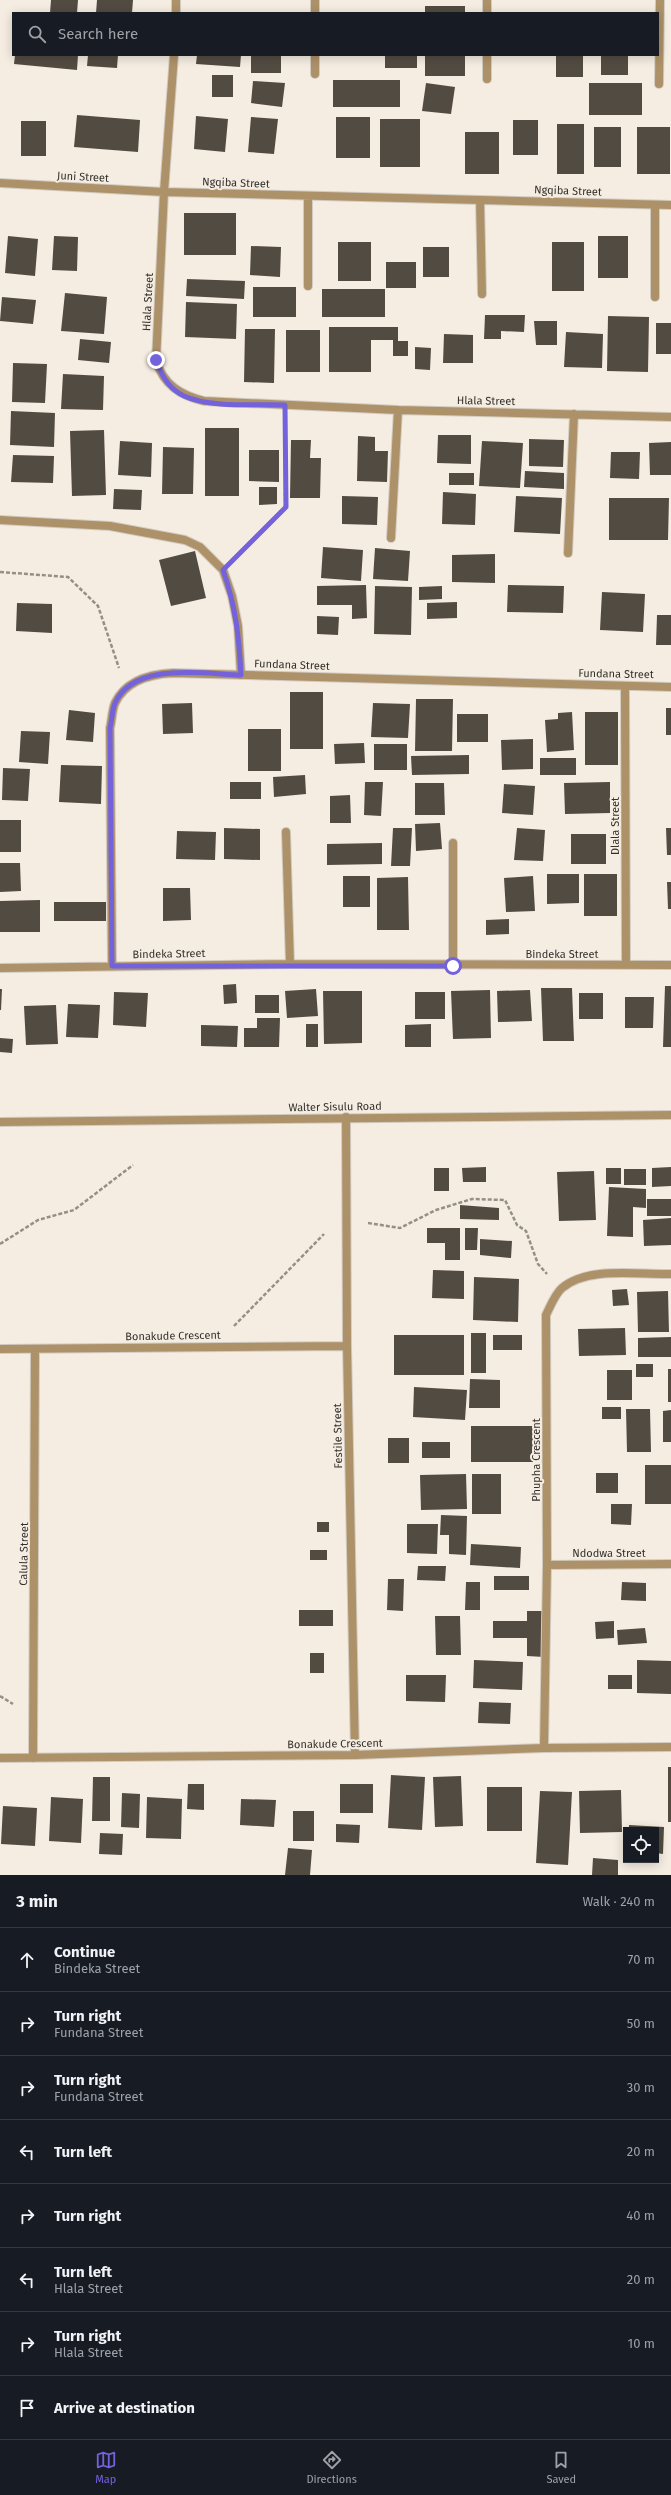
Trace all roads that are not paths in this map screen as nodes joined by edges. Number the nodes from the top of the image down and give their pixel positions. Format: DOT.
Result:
graph roads {
  1 [pos="176,0"];
  2 [pos="315,0"];
  3 [pos="488,0"];
  4 [pos="660,0"];
  5 [pos="176,12"];
  6 [pos="315,12"];
  7 [pos="487,12"];
  8 [pos="174,56"];
  9 [pos="315,56"];
  10 [pos="487,56"];
  11 [pos="315,74"];
  12 [pos="487,79"];
  13 [pos="660,84"];
  14 [pos="0,183"];
  15 [pos="164,192"];
  16 [pos="308,196"];
  17 [pos="480,200"];
  18 [pos="655,205"];
  19 [pos="671,205"];
  20 [pos="308,286"];
  21 [pos="482,294"];
  22 [pos="655,297"];
  23 [pos="398,410"];
  24 [pos="574,414"];
  25 [pos="671,416"];
  26 [pos="0,520"];
  27 [pos="391,538"];
  28 [pos="568,553"];
  29 [pos="241,675"];
  30 [pos="625,686"];
  31 [pos="671,687"];
  32 [pos="286,832"];
  33 [pos="453,843"];
  34 [pos="290,964"];
  35 [pos="671,965"];
  36 [pos="112,966"];
  37 [pos="453,966"];
  38 [pos="626,966"];
  39 [pos="0,968"];
  40 [pos="671,1115"];
  41 [pos="346,1117"];
  42 [pos="0,1122"];
  43 [pos="671,1274"];
  44 [pos="347,1346"];
  45 [pos="0,1349"];
  46 [pos="35,1350"];
  47 [pos="671,1564"];
  48 [pos="547,1565"];
  49 [pos="671,1747"];
  50 [pos="544,1748"];
  51 [pos="355,1755"];
  52 [pos="0,1758"];
  53 [pos="33,1758"];
  1 -- 5 [label="street"];
  2 -- 6 [label="street"];
  3 -- 7 [label="street"];
  4 -- 13 [label="street"];
  8 -- 15 [label="street, Hlala Street"];
  9 -- 11 [label="street"];
  10 -- 12 [label="street"];
  14 -- 15 [label="street, Juni Street"];
  15 -- 16 [label="street, Ngqiba Street"];
  15 -- 23 [label="street, Hlala Street"];
  16 -- 17 [label="street, Ngqiba Street"];
  16 -- 20 [label="street"];
  17 -- 18 [label="street, Ngqiba Street"];
  17 -- 21 [label="street"];
  18 -- 19 [label="street, Ngqiba Street"];
  18 -- 22 [label="street"];
  23 -- 24 [label="street, Hlala Street"];
  23 -- 27 [label="street"];
  24 -- 25 [label="street, Hlala Street"];
  24 -- 28 [label="street"];
  26 -- 29 [label="street"];
  29 -- 30 [label="street, Fundana Street"];
  29 -- 36 [label="street, Fundana Street"];
  30 -- 31 [label="street, Fundana Street"];
  30 -- 38 [label="street, Dlala Street"];
  32 -- 34 [label="street"];
  33 -- 37 [label="street"];
  34 -- 36 [label="street, Bindeka Street"];
  34 -- 37 [label="street, Bindeka Street"];
  35 -- 38 [label="street, Bindeka Street"];
  36 -- 39 [label="street, Bindeka Street"];
  37 -- 38 [label="street, Bindeka Street"];
  40 -- 41 [label="street, Walter Sisulu Road"];
  41 -- 42 [label="street, Walter Sisulu Road"];
  41 -- 44 [label="street, Festile Street"];
  43 -- 48 [label="street, Phupha Crescent"];
  44 -- 46 [label="street, Bonakude Crescent"];
  44 -- 51 [label="street, Festile Street"];
  45 -- 46 [label="street, Bonakude Crescent"];
  46 -- 53 [label="street, Calula Street"];
  47 -- 48 [label="street, Ndodwa Street"];
  48 -- 50 [label="street, Phupha Crescent"];
  49 -- 50 [label="street, Bonakude Crescent"];
  50 -- 51 [label="street, Bonakude Crescent"];
  51 -- 53 [label="street, Bonakude Crescent"];
  52 -- 53 [label="street, Bonakude Crescent"];
}
